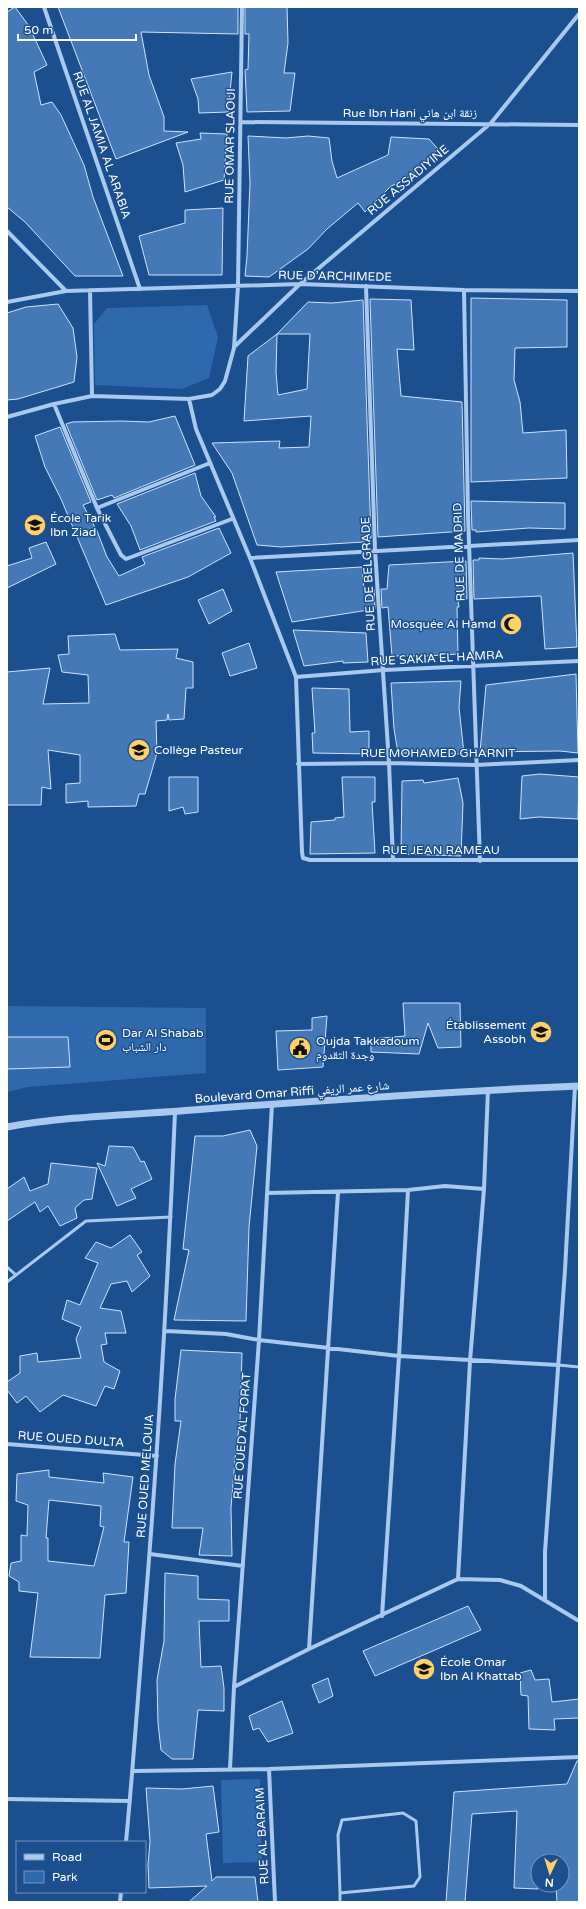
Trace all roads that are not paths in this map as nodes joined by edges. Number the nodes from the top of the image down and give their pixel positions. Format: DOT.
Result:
graph roads {
  1 [pos="44,7"];
  2 [pos="242,7"];
  3 [pos="579,14"];
  4 [pos="241,122"];
  5 [pos="491,123"];
  6 [pos="579,125"];
  7 [pos="7,232"];
  8 [pos="300,284"];
  9 [pos="238,286"];
  10 [pos="366,286"];
  11 [pos="140,289"];
  12 [pos="66,290"];
  13 [pos="90,290"];
  14 [pos="464,290"];
  15 [pos="579,291"];
  16 [pos="7,302"];
  17 [pos="234,348"];
  18 [pos="92,396"];
  19 [pos="189,399"];
  20 [pos="54,404"];
  21 [pos="7,417"];
  22 [pos="210,462"];
  23 [pos="97,508"];
  24 [pos="232,519"];
  25 [pos="579,540"];
  26 [pos="470,545"];
  27 [pos="375,550"];
  28 [pos="250,558"];
  29 [pos="579,660"];
  30 [pos="474,666"];
  31 [pos="384,670"];
  32 [pos="296,677"];
  33 [pos="579,760"];
  34 [pos="390,763"];
  35 [pos="298,764"];
  36 [pos="476,765"];
  37 [pos="393,860"];
  38 [pos="579,860"];
  39 [pos="480,861"];
  40 [pos="577,1086"];
  41 [pos="488,1089"];
  42 [pos="272,1104"];
  43 [pos="176,1112"];
  44 [pos="7,1127"];
  45 [pos="484,1189"];
  46 [pos="408,1190"];
  47 [pos="338,1192"];
  48 [pos="267,1193"];
  49 [pos="171,1217"];
  50 [pos="7,1267"];
  51 [pos="16,1275"];
  52 [pos="7,1282"];
  53 [pos="166,1331"];
  54 [pos="259,1340"];
  55 [pos="328,1348"];
  56 [pos="399,1356"];
  57 [pos="470,1361"];
  58 [pos="558,1365"];
  59 [pos="579,1367"];
  60 [pos="7,1444"];
  61 [pos="158,1456"];
  62 [pos="150,1554"];
  63 [pos="243,1566"];
  64 [pos="458,1579"];
  65 [pos="545,1599"];
  66 [pos="382,1616"];
  67 [pos="579,1621"];
  68 [pos="309,1649"];
  69 [pos="234,1687"];
  70 [pos="579,1757"];
  71 [pos="230,1769"];
  72 [pos="269,1769"];
  73 [pos="133,1771"];
  74 [pos="7,1799"];
  75 [pos="130,1801"];
  76 [pos="126,1841"];
  77 [pos="340,1893"];
  78 [pos="275,1902"];
  79 [pos="340,1902"];
  1 -- 11 [label="street, RUE AL JAMIA AL ARABIA"];
  2 -- 4 [label="street, RUE OMAR SLAOUI"];
  3 -- 5 [label="street, RUE ASSADIYINE"];
  4 -- 5 [label="street, Rue Ibn Hani زنقة ابن هاني"];
  4 -- 9 [label="street, RUE OMAR SLAOUI"];
  5 -- 6 [label="street, Rue Ibn Hani زنقة ابن هاني"];
  5 -- 8 [label="street, RUE ASSADIYINE"];
  7 -- 12 [label="street"];
  8 -- 9 [label="street, RUE D’ARCHIMEDE"];
  8 -- 10 [label="street, RUE D’ARCHIMEDE"];
  8 -- 17 [label="street, RUE ASSADIYINE"];
  9 -- 11 [label="street, RUE D’ARCHIMEDE"];
  9 -- 17 [label="street"];
  10 -- 14 [label="street, RUE D’ARCHIMEDE"];
  10 -- 27 [label="street, RUE DE BELGRADE"];
  11 -- 13 [label="street, RUE D’ARCHIMEDE"];
  12 -- 13 [label="street, RUE D’ARCHIMEDE"];
  12 -- 16 [label="street, RUE D’ARCHIMEDE"];
  13 -- 18 [label="street"];
  14 -- 15 [label="street, RUE D’ARCHIMEDE"];
  14 -- 26 [label="street, RUE DE MADRID"];
  17 -- 19 [label="street"];
  18 -- 19 [label="street"];
  18 -- 20 [label="street"];
  19 -- 22 [label="street"];
  20 -- 21 [label="street"];
  20 -- 23 [label="street"];
  22 -- 23 [label="street"];
  22 -- 24 [label="street"];
  23 -- 24 [label="street"];
  24 -- 28 [label="street"];
  25 -- 26 [label="street"];
  26 -- 27 [label="street"];
  26 -- 30 [label="street, RUE DE MADRID"];
  27 -- 28 [label="street"];
  27 -- 31 [label="street, RUE DE BELGRADE"];
  28 -- 32 [label="street"];
  29 -- 30 [label="street, RUE SAKIA EL HAMRA"];
  30 -- 31 [label="street, RUE SAKIA EL HAMRA"];
  30 -- 36 [label="street, RUE DE MADRID"];
  31 -- 32 [label="street, RUE SAKIA EL HAMRA"];
  31 -- 34 [label="street, RUE DE BELGRADE"];
  32 -- 35 [label="street"];
  33 -- 36 [label="street, RUE MOHAMED GHARNIT"];
  34 -- 35 [label="street, RUE MOHAMED GHARNIT"];
  34 -- 36 [label="street, RUE MOHAMED GHARNIT"];
  34 -- 37 [label="street, RUE DE BELGRADE"];
  35 -- 37 [label="street, RUE JEAN RAMEAU"];
  36 -- 39 [label="street, RUE DE MADRID"];
  37 -- 39 [label="street, RUE JEAN RAMEAU"];
  38 -- 39 [label="street, RUE JEAN RAMEAU"];
  40 -- 41 [label="street, Boulevard Omar Riffi شارع عمر الريفي"];
  40 -- 58 [label="street"];
  41 -- 42 [label="street, Boulevard Omar Riffi شارع عمر الريفي"];
  41 -- 45 [label="street"];
  42 -- 43 [label="street, Boulevard Omar Riffi شارع عمر الريفي"];
  42 -- 48 [label="street, RUE OUED AL FORAT"];
  43 -- 44 [label="street, Boulevard Omar Riffi شارع عمر الريفي"];
  43 -- 49 [label="street, RUE OUED MELOUIA"];
  45 -- 46 [label="street"];
  45 -- 57 [label="street"];
  46 -- 47 [label="street"];
  46 -- 56 [label="street"];
  47 -- 48 [label="street"];
  47 -- 55 [label="street"];
  48 -- 54 [label="street, RUE OUED AL FORAT"];
  49 -- 51 [label="lane"];
  49 -- 53 [label="street, RUE OUED MELOUIA"];
  50 -- 51 [label="lane"];
  51 -- 52 [label="lane"];
  53 -- 54 [label="street"];
  53 -- 61 [label="street, RUE OUED MELOUIA"];
  54 -- 55 [label="street"];
  54 -- 63 [label="street, RUE OUED AL FORAT"];
  55 -- 56 [label="street"];
  55 -- 68 [label="street"];
  56 -- 57 [label="street"];
  56 -- 66 [label="street"];
  57 -- 58 [label="street"];
  57 -- 64 [label="street"];
  58 -- 59 [label="lane"];
  58 -- 65 [label="street"];
  60 -- 61 [label="street, RUE OUED DULTA"];
  61 -- 62 [label="street, RUE OUED MELOUIA"];
  62 -- 63 [label="street"];
  62 -- 73 [label="street, RUE OUED MELOUIA"];
  63 -- 69 [label="street, RUE OUED AL FORAT"];
  64 -- 65 [label="street"];
  64 -- 66 [label="street"];
  65 -- 67 [label="street"];
  66 -- 68 [label="street"];
  68 -- 69 [label="street"];
  69 -- 71 [label="street, RUE OUED AL FORAT"];
  70 -- 72 [label="street"];
  71 -- 72 [label="street"];
  71 -- 73 [label="street"];
  72 -- 78 [label="street, RUE AL BARAIM"];
  73 -- 75 [label="street, RUE OUED MELOUIA"];
  74 -- 75 [label="street"];
  75 -- 76 [label="street, RUE OUED MELOUIA"];
  77 -- 77 [label="lane"];
  77 -- 79 [label="lane"];
}
